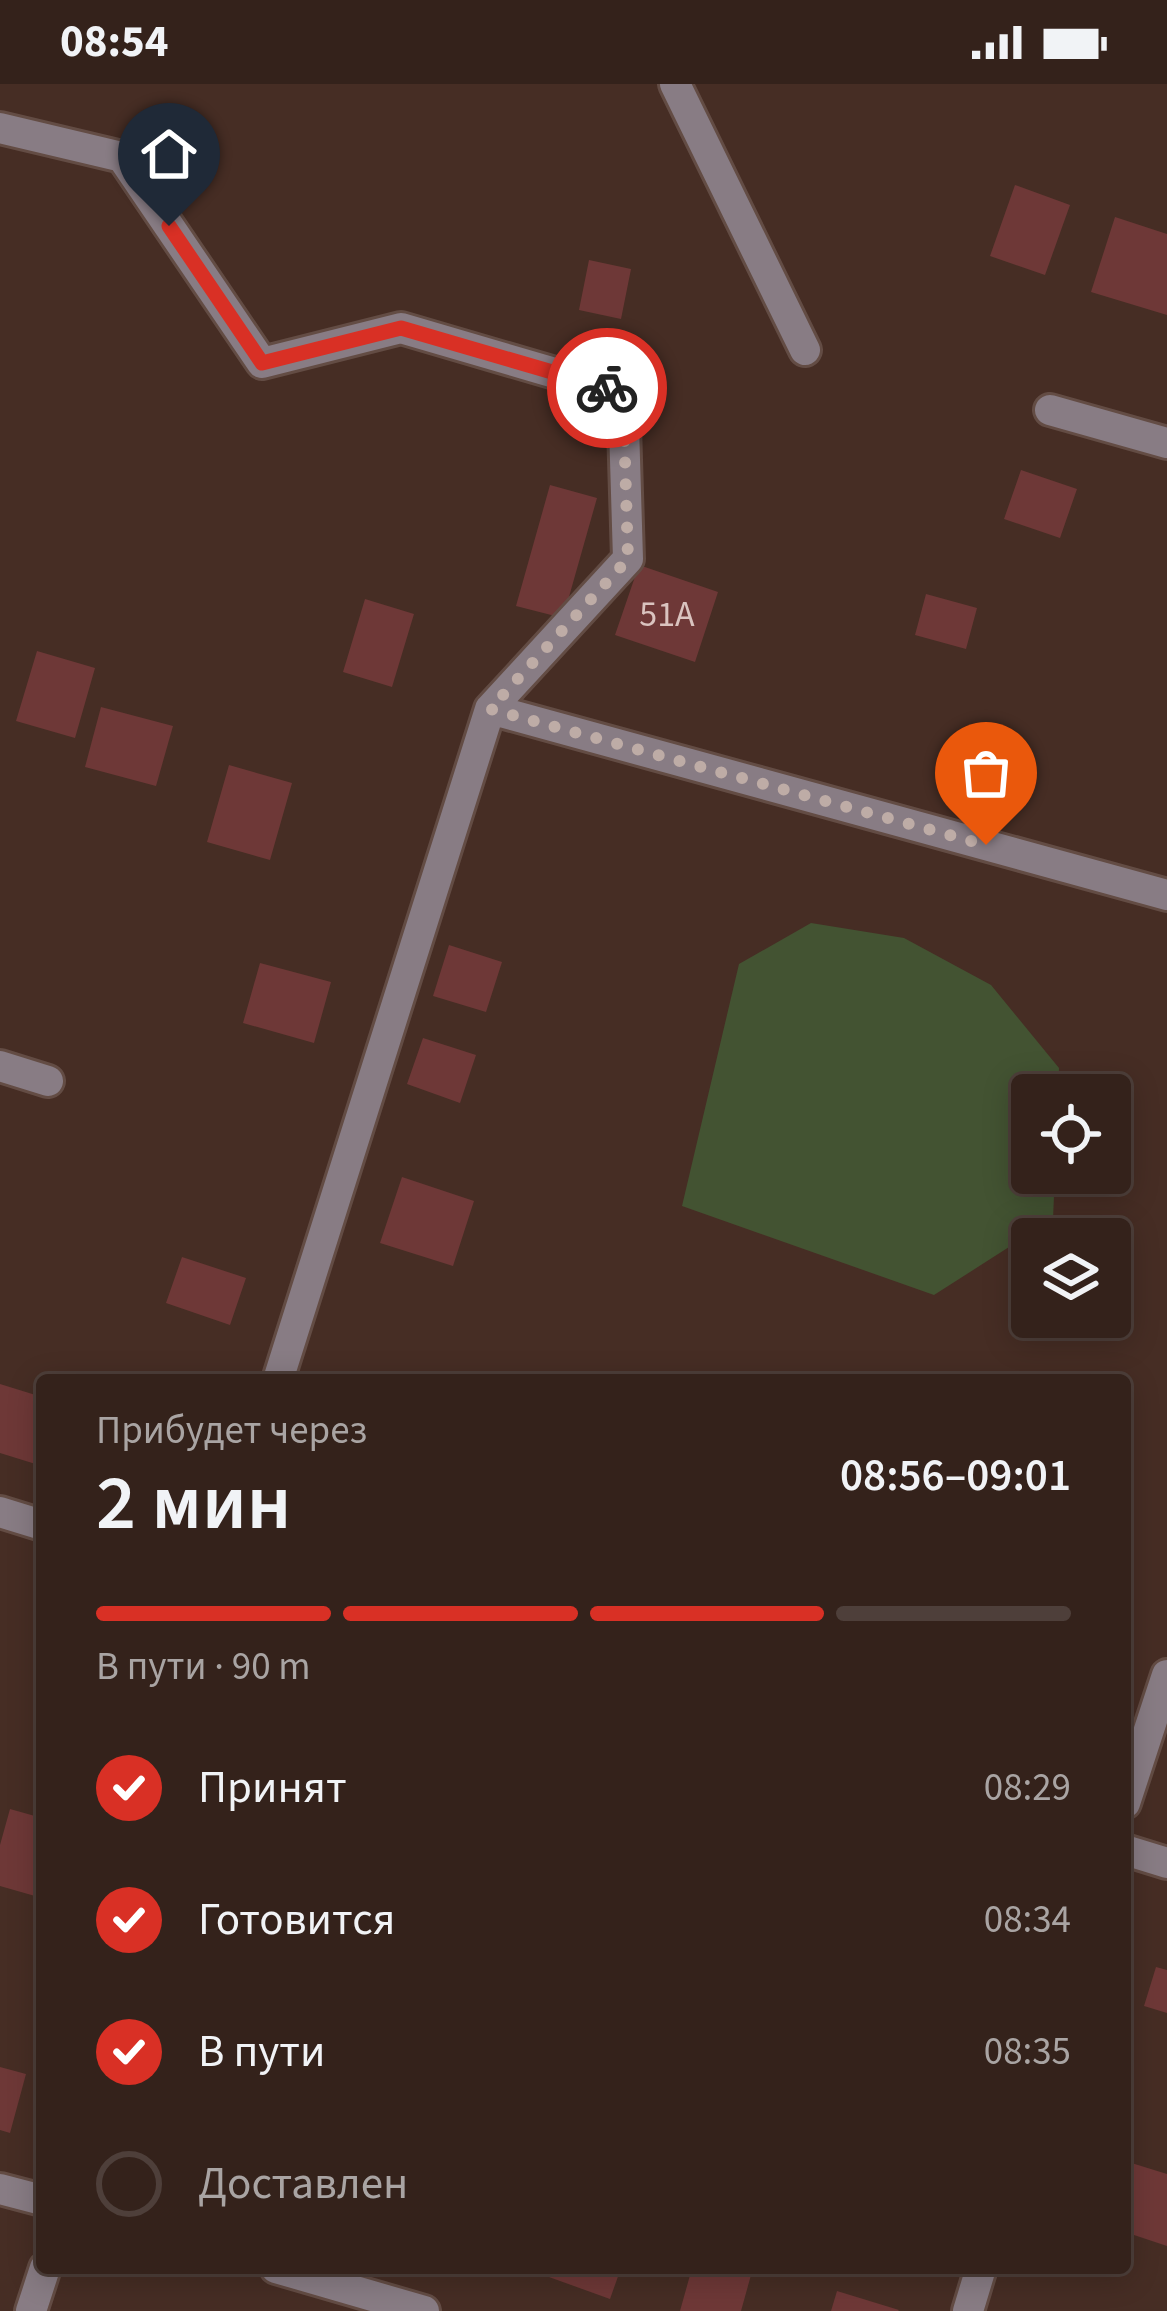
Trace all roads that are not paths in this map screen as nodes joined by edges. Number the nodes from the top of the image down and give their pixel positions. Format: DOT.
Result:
graph roads {
  1 [pos="675,84"];
  2 [pos="0,128"];
  3 [pos="806,350"];
  4 [pos="1051,410"];
  5 [pos="1167,443"];
  6 [pos="490,709"];
  7 [pos="1167,895"];
  8 [pos="0,1066"];
  9 [pos="48,1081"];
  10 [pos="280,1374"];
  11 [pos="0,1512"];
  12 [pos="36,1523"];
  13 [pos="1167,1675"];
  14 [pos="1131,1785"];
  15 [pos="1131,1852"];
  16 [pos="1167,1863"];
  17 [pos="0,2189"];
  18 [pos="36,2198"];
  19 [pos="43,2274"];
  20 [pos="297,2274"];
  21 [pos="979,2274"];
  22 [pos="31,2311"];
  23 [pos="424,2311"];
  24 [pos="968,2311"];
  1 -- 3 [label="street"];
  2 -- 6 [label="street"];
  4 -- 5 [label="street"];
  6 -- 7 [label="street"];
  6 -- 10 [label="street"];
  8 -- 9 [label="street"];
  11 -- 12 [label="street"];
  13 -- 14 [label="street"];
  15 -- 16 [label="street"];
  17 -- 18 [label="street"];
  19 -- 22 [label="street"];
  20 -- 23 [label="street"];
  21 -- 24 [label="street"];
}
